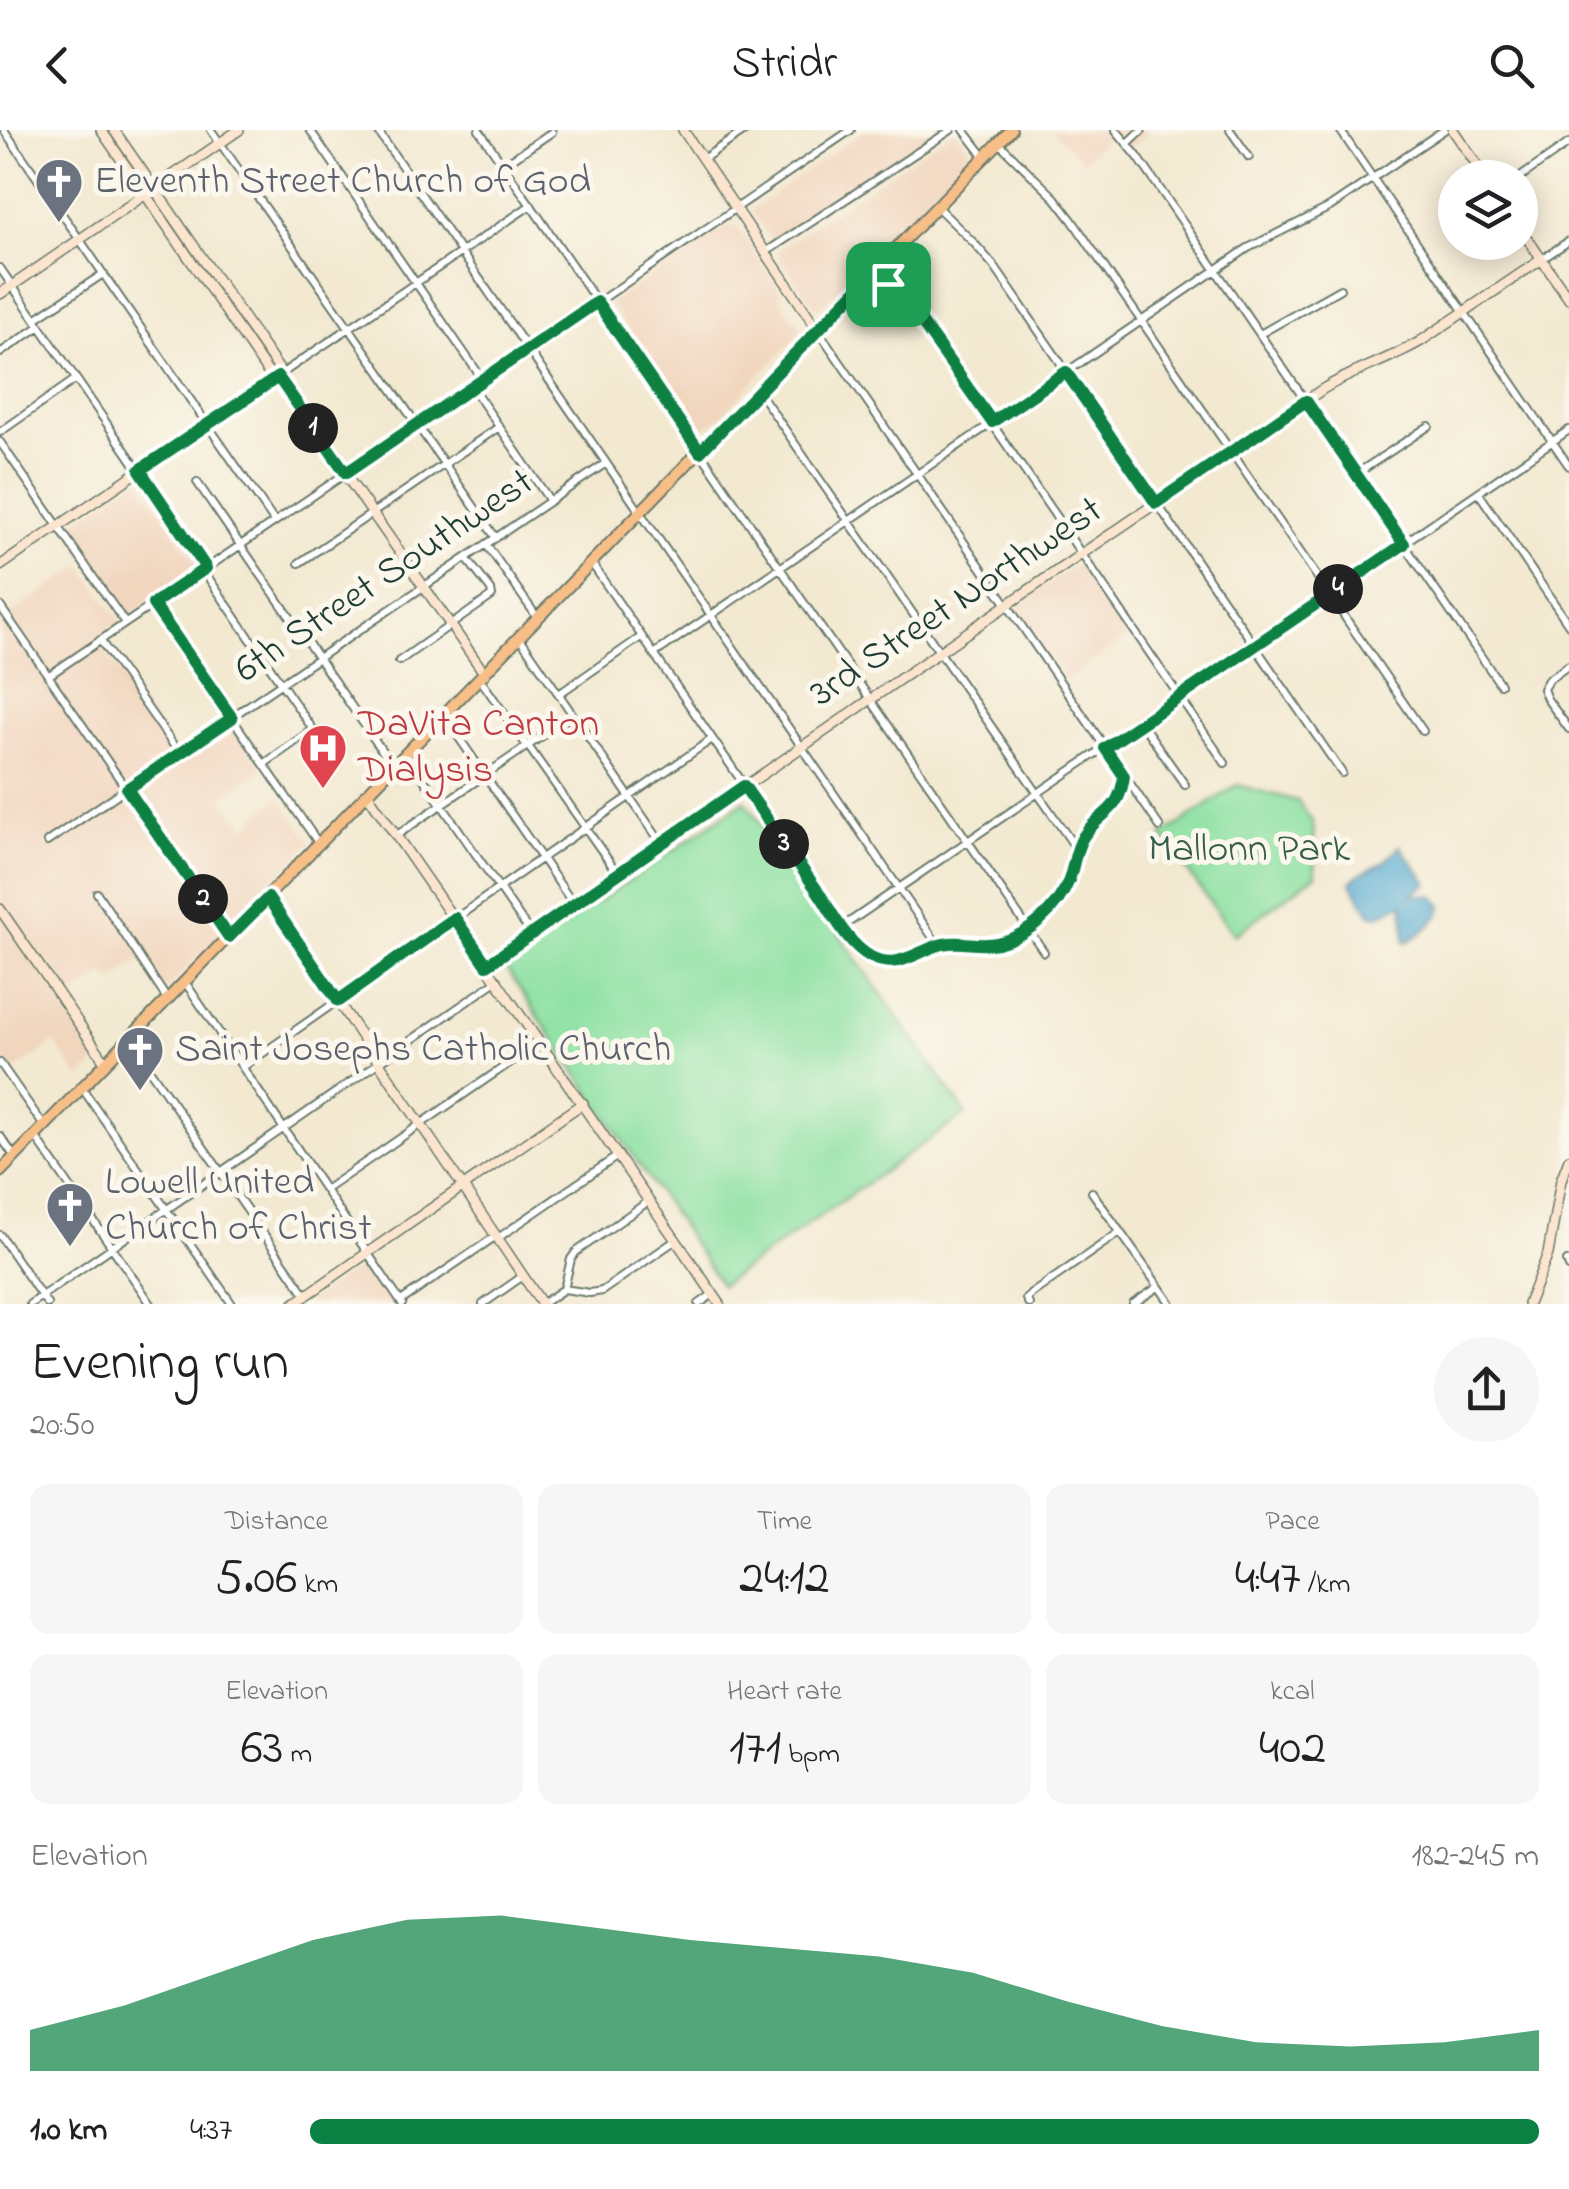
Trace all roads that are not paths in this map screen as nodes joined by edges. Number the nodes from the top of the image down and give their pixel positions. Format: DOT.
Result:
graph roads {
  1 [pos="4,130"];
  2 [pos="101,130"];
  3 [pos="114,130"];
  4 [pos="211,130"];
  5 [pos="239,130"];
  6 [pos="310,130"];
  7 [pos="377,130"];
  8 [pos="478,130"];
  9 [pos="683,130"];
  10 [pos="746,130"];
  11 [pos="851,130"];
  12 [pos="951,130"];
  13 [pos="964,130"];
  14 [pos="1011,130"];
  15 [pos="1116,130"];
  16 [pos="1142,130"];
  17 [pos="1230,130"];
  18 [pos="1340,130"];
  19 [pos="1444,130"];
  20 [pos="1453,130"];
  21 [pos="552,132"];
  22 [pos="220,143"];
  23 [pos="999,143"];
  24 [pos="1569,143"];
  25 [pos="1128,144"];
  26 [pos="985,157"];
  27 [pos="1248,157"];
  28 [pos="703,159"];
  29 [pos="1474,160"];
  30 [pos="1538,165"];
  31 [pos="503,166"];
  32 [pos="1374,178"];
  33 [pos="150,191"];
  34 [pos="530,205"];
  35 [pos="937,207"];
  36 [pos="736,208"];
  37 [pos="79,240"];
  38 [pos="1569,240"];
  39 [pos="461,252"];
  40 [pos="766,252"];
  41 [pos="1538,253"];
  42 [pos="1542,259"];
  43 [pos="0,268"];
  44 [pos="1216,270"];
  45 [pos="875,271"];
  46 [pos="103,274"];
  47 [pos="416,282"];
  48 [pos="12,286"];
  49 [pos="1340,289"];
  50 [pos="0,294"];
  51 [pos="1569,298"];
  52 [pos="597,302"];
  53 [pos="1465,312"];
  54 [pos="1141,320"];
  55 [pos="38,323"];
  56 [pos="348,329"];
  57 [pos="818,330"];
  58 [pos="1260,334"];
  59 [pos="528,350"];
  60 [pos="0,354"];
  61 [pos="1066,372"];
  62 [pos="278,377"];
  63 [pos="76,380"];
  64 [pos="483,380"];
  65 [pos="472,387"];
  66 [pos="758,392"];
  67 [pos="1306,401"];
  68 [pos="992,422"];
  69 [pos="207,424"];
  70 [pos="416,425"];
  71 [pos="499,426"];
  72 [pos="1429,426"];
  73 [pos="1569,430"];
  74 [pos="0,432"];
  75 [pos="1553,441"];
  76 [pos="0,442"];
  77 [pos="700,452"];
  78 [pos="1231,452"];
  79 [pos="606,462"];
  80 [pos="445,464"];
  81 [pos="1569,466"];
  82 [pos="140,470"];
  83 [pos="346,473"];
  84 [pos="916,474"];
  85 [pos="1356,474"];
  86 [pos="197,482"];
  87 [pos="1478,492"];
  88 [pos="550,500"];
  89 [pos="1156,503"];
  90 [pos="373,512"];
  91 [pos="641,513"];
  92 [pos="848,520"];
  93 [pos="274,522"];
  94 [pos="59,526"];
  95 [pos="496,538"];
  96 [pos="240,544"];
  97 [pos="486,544"];
  98 [pos="1404,544"];
  99 [pos="1082,554"];
  100 [pos="466,558"];
  101 [pos="300,563"];
  102 [pos="592,564"];
  103 [pos="0,566"];
  104 [pos="780,568"];
  105 [pos="204,569"];
  106 [pos="424,586"];
  107 [pos="1329,595"];
  108 [pos="153,604"];
  109 [pos="1006,604"];
  110 [pos="0,606"];
  111 [pos="711,615"];
  112 [pos="539,619"];
  113 [pos="125,623"];
  114 [pos="451,624"];
  115 [pos="1569,625"];
  116 [pos="642,637"];
  117 [pos="520,638"];
  118 [pos="100,640"];
  119 [pos="1255,646"];
  120 [pos="939,652"];
  121 [pos="654,654"];
  122 [pos="318,659"];
  123 [pos="399,661"];
  124 [pos="1569,665"];
  125 [pos="48,676"];
  126 [pos="483,676"];
  127 [pos="281,684"];
  128 [pos="1500,684"];
  129 [pos="559,694"];
  130 [pos="871,698"];
  131 [pos="1180,698"];
  132 [pos="573,715"];
  133 [pos="444,716"];
  134 [pos="232,718"];
  135 [pos="1142,724"];
  136 [pos="313,729"];
  137 [pos="1569,729"];
  138 [pos="1423,730"];
  139 [pos="712,739"];
  140 [pos="323,744"];
  141 [pos="528,746"];
  142 [pos="801,746"];
  143 [pos="1105,748"];
  144 [pos="179,753"];
  145 [pos="406,755"];
  146 [pos="1225,763"];
  147 [pos="264,764"];
  148 [pos="394,768"];
  149 [pos="1342,773"];
  150 [pos="484,774"];
  151 [pos="1124,776"];
  152 [pos="1185,785"];
  153 [pos="744,786"];
  154 [pos="127,789"];
  155 [pos="368,795"];
  156 [pos="1038,795"];
  157 [pos="629,797"];
  158 [pos="441,804"];
  159 [pos="585,827"];
  160 [pos="1160,827"];
  161 [pos="397,835"];
  162 [pos="970,841"];
  163 [pos="44,844"];
  164 [pos="662,844"];
  165 [pos="319,845"];
  166 [pos="1077,850"];
  167 [pos="541,857"];
  168 [pos="618,874"];
  169 [pos="498,887"];
  170 [pos="900,888"];
  171 [pos="97,893"];
  172 [pos="268,898"];
  173 [pos="574,905"];
  174 [pos="0,909"];
  175 [pos="455,918"];
  176 [pos="842,928"];
  177 [pos="1028,928"];
  178 [pos="531,934"];
  179 [pos="229,937"];
  180 [pos="938,945"];
  181 [pos="1044,952"];
  182 [pos="487,965"];
  183 [pos="498,980"];
  184 [pos="185,982"];
  185 [pos="168,1000"];
  186 [pos="338,1001"];
  187 [pos="129,1040"];
  188 [pos="540,1042"];
  189 [pos="380,1062"];
  190 [pos="0,1063"];
  191 [pos="106,1064"];
  192 [pos="242,1067"];
  193 [pos="82,1088"];
  194 [pos="582,1103"];
  195 [pos="421,1124"];
  196 [pos="44,1126"];
  197 [pos="284,1128"];
  198 [pos="0,1136"];
  199 [pos="35,1136"];
  200 [pos="619,1155"];
  201 [pos="15,1157"];
  202 [pos="1568,1165"];
  203 [pos="0,1172"];
  204 [pos="221,1172"];
  205 [pos="463,1186"];
  206 [pos="326,1190"];
  207 [pos="1092,1192"];
  208 [pos="650,1201"];
  209 [pos="167,1210"];
  210 [pos="1120,1232"];
  211 [pos="0,1235"];
  212 [pos="497,1237"];
  213 [pos="676,1240"];
  214 [pos="112,1247"];
  215 [pos="368,1252"];
  216 [pos="523,1276"];
  217 [pos="1158,1287"];
  218 [pos="564,1289"];
  219 [pos="713,1294"];
  220 [pos="42,1296"];
  221 [pos="306,1296"];
  222 [pos="1028,1301"];
  223 [pos="402,1303"];
  224 [pos="30,1304"];
  225 [pos="47,1304"];
  226 [pos="151,1304"];
  227 [pos="232,1304"];
  228 [pos="294,1304"];
  229 [pos="483,1304"];
  230 [pos="542,1304"];
  231 [pos="699,1304"];
  232 [pos="720,1304"];
  233 [pos="1133,1304"];
  234 [pos="1171,1304"];
  235 [pos="1528,1304"];
  1 -- 37 [label="street"];
  2 -- 33 [label="street"];
  3 -- 33 [label="street"];
  4 -- 22 [label="street"];
  5 -- 22 [label="street"];
  6 -- 47 [label="street"];
  7 -- 39 [label="street"];
  8 -- 31 [label="street"];
  9 -- 28 [label="street"];
  10 -- 28 [label="street"];
  11 -- 36 [label="street"];
  12 -- 40 [label="street"];
  13 -- 26 [label="street"];
  14 -- 23 [label="main road"];
  15 -- 25 [label="street"];
  16 -- 25 [label="street"];
  17 -- 27 [label="street"];
  18 -- 32 [label="street"];
  19 -- 32 [label="street"];
  20 -- 29 [label="street"];
  21 -- 31 [label="street"];
  22 -- 33 [label="street"];
  22 -- 56 [label="street"];
  23 -- 26 [label="main road"];
  23 -- 54 [label="street"];
  24 -- 30 [label="street"];
  25 -- 44 [label="street"];
  26 -- 35 [label="main road"];
  28 -- 36 [label="street"];
  31 -- 34 [label="street"];
  32 -- 44 [label="street"];
  32 -- 53 [label="street"];
  33 -- 37 [label="street"];
  33 -- 62 [label="street"];
  34 -- 39 [label="street"];
  34 -- 52 [label="street"];
  35 -- 45 [label="main road"];
  35 -- 61 [label="street"];
  36 -- 40 [label="street"];
  36 -- 52 [label="street"];
  37 -- 46 [label="street"];
  37 -- 48 [label="street"];
  38 -- 42 [label="street, 3rd Street Northwest"];
  39 -- 47 [label="street"];
  39 -- 59 [label="street"];
  40 -- 57 [label="street"];
  41 -- 42 [label="street"];
  42 -- 51 [label="street"];
  42 -- 53 [label="street, 3rd Street Northwest"];
  43 -- 48 [label="street"];
  44 -- 54 [label="street"];
  44 -- 58 [label="street"];
  45 -- 57 [label="main road"];
  45 -- 68 [label="street"];
  46 -- 55 [label="street"];
  46 -- 69 [label="street"];
  47 -- 56 [label="street"];
  47 -- 64 [label="street"];
  48 -- 50 [label="street"];
  48 -- 55 [label="street"];
  49 -- 58 [label="street"];
  52 -- 59 [label="street"];
  52 -- 77 [label="street"];
  53 -- 67 [label="street, 3rd Street Northwest"];
  53 -- 75 [label="street"];
  54 -- 61 [label="street"];
  54 -- 78 [label="street"];
  55 -- 60 [label="street"];
  55 -- 63 [label="street"];
  56 -- 62 [label="street"];
  56 -- 70 [label="street"];
  57 -- 66 [label="main road"];
  57 -- 84 [label="street"];
  58 -- 67 [label="street"];
  59 -- 64 [label="street"];
  59 -- 79 [label="street"];
  61 -- 68 [label="street"];
  61 -- 89 [label="street"];
  62 -- 69 [label="street"];
  62 -- 83 [label="street"];
  63 -- 74 [label="street"];
  63 -- 82 [label="street"];
  64 -- 65 [label="street"];
  65 -- 70 [label="street"];
  65 -- 71 [label="street"];
  66 -- 77 [label="main road"];
  66 -- 92 [label="street"];
  67 -- 78 [label="street, 3rd Street Northwest"];
  67 -- 85 [label="street"];
  68 -- 84 [label="street"];
  68 -- 99 [label="street"];
  69 -- 82 [label="street"];
  69 -- 93 [label="street"];
  70 -- 80 [label="street"];
  70 -- 83 [label="street"];
  71 -- 80 [label="street"];
  71 -- 88 [label="street"];
  72 -- 85 [label="street"];
  73 -- 75 [label="street"];
  75 -- 81 [label="street"];
  75 -- 87 [label="street"];
  76 -- 94 [label="street"];
  77 -- 91 [label="main road"];
  77 -- 104 [label="street"];
  78 -- 89 [label="street, 3rd Street Northwest"];
  78 -- 107 [label="street"];
  79 -- 88 [label="street, 6th Street Southwest"];
  79 -- 91 [label="street"];
  80 -- 90 [label="street"];
  80 -- 95 [label="street"];
  82 -- 94 [label="street"];
  82 -- 105 [label="street"];
  83 -- 90 [label="street"];
  83 -- 93 [label="street"];
  84 -- 92 [label="street"];
  84 -- 109 [label="street"];
  85 -- 98 [label="street"];
  86 -- 96 [label="street"];
  87 -- 98 [label="street"];
  87 -- 115 [label="street"];
  88 -- 95 [label="street, 6th Street Southwest"];
  89 -- 99 [label="street, 3rd Street Northwest"];
  89 -- 119 [label="street"];
  90 -- 101 [label="street"];
  90 -- 106 [label="street"];
  91 -- 102 [label="main road"];
  91 -- 111 [label="street"];
  92 -- 104 [label="street"];
  92 -- 120 [label="street"];
  93 -- 96 [label="street"];
  94 -- 103 [label="street"];
  94 -- 113 [label="street"];
  95 -- 97 [label="street, 6th Street Southwest"];
  96 -- 105 [label="street"];
  96 -- 122 [label="street"];
  97 -- 100 [label="street, 6th Street Southwest"];
  97 -- 112 [label="street"];
  98 -- 107 [label="street"];
  98 -- 128 [label="street"];
  99 -- 109 [label="street, 3rd Street Northwest"];
  99 -- 131 [label="street"];
  100 -- 106 [label="street, 6th Street Southwest"];
  100 -- 114 [label="street"];
  102 -- 112 [label="main road"];
  102 -- 116 [label="street"];
  104 -- 111 [label="street"];
  104 -- 130 [label="street"];
  105 -- 108 [label="street"];
  105 -- 127 [label="street"];
  106 -- 114 [label="street"];
  106 -- 122 [label="street, 6th Street Southwest"];
  107 -- 119 [label="street"];
  107 -- 138 [label="street"];
  108 -- 113 [label="street"];
  108 -- 134 [label="street"];
  109 -- 120 [label="street, 3rd Street Northwest"];
  109 -- 143 [label="street"];
  110 -- 125 [label="street"];
  111 -- 121 [label="street"];
  111 -- 142 [label="street"];
  112 -- 117 [label="main road"];
  113 -- 118 [label="street"];
  114 -- 123 [label="street"];
  114 -- 126 [label="street"];
  116 -- 121 [label="street"];
  116 -- 129 [label="street"];
  117 -- 126 [label="main road"];
  117 -- 129 [label="street"];
  118 -- 125 [label="street"];
  118 -- 144 [label="street"];
  119 -- 131 [label="street"];
  119 -- 149 [label="street"];
  120 -- 130 [label="street, 3rd Street Northwest"];
  120 -- 156 [label="street"];
  121 -- 139 [label="street"];
  122 -- 127 [label="street, 6th Street Southwest"];
  122 -- 148 [label="street"];
  124 -- 137 [label="street"];
  125 -- 154 [label="street"];
  126 -- 133 [label="main road"];
  126 -- 141 [label="street"];
  127 -- 134 [label="street, 6th Street Southwest"];
  127 -- 136 [label="street"];
  129 -- 132 [label="street"];
  130 -- 142 [label="street, 3rd Street Northwest"];
  130 -- 162 [label="street"];
  131 -- 135 [label="street"];
  131 -- 146 [label="street"];
  132 -- 141 [label="street"];
  132 -- 157 [label="street"];
  133 -- 145 [label="main road"];
  133 -- 150 [label="street"];
  134 -- 144 [label="street, 6th Street Southwest"];
  134 -- 147 [label="street"];
  135 -- 143 [label="street"];
  135 -- 152 [label="street"];
  136 -- 140 [label="street"];
  136 -- 147 [label="street"];
  139 -- 153 [label="street"];
  139 -- 157 [label="street"];
  141 -- 150 [label="street"];
  141 -- 159 [label="street"];
  142 -- 153 [label="street, 3rd Street Northwest"];
  142 -- 170 [label="street"];
  143 -- 151 [label="street"];
  143 -- 156 [label="street"];
  144 -- 154 [label="street, 6th Street Southwest"];
  145 -- 148 [label="main road"];
  145 -- 158 [label="street"];
  147 -- 165 [label="street"];
  148 -- 155 [label="main road"];
  150 -- 158 [label="street"];
  150 -- 167 [label="street"];
  151 -- 160 [label="street"];
  151 -- 166 [label="street"];
  153 -- 164 [label="street, 3rd Street Northwest"];
  153 -- 176 [label="street"];
  154 -- 163 [label="street, 6th Street Southwest"];
  154 -- 179 [label="street"];
  155 -- 161 [label="street"];
  155 -- 165 [label="main road"];
  156 -- 162 [label="street"];
  156 -- 166 [label="street"];
  157 -- 159 [label="street"];
  157 -- 164 [label="street"];
  158 -- 161 [label="street"];
  158 -- 169 [label="street"];
  159 -- 167 [label="street"];
  159 -- 168 [label="street"];
  161 -- 175 [label="street"];
  162 -- 170 [label="street"];
  162 -- 177 [label="street"];
  164 -- 168 [label="street, 3rd Street Northwest"];
  165 -- 172 [label="main road"];
  166 -- 177 [label="street"];
  167 -- 169 [label="street"];
  167 -- 173 [label="street"];
  168 -- 173 [label="street, 3rd Street Northwest"];
  169 -- 175 [label="street"];
  169 -- 178 [label="street"];
  170 -- 176 [label="street"];
  170 -- 180 [label="street"];
  171 -- 185 [label="street"];
  172 -- 179 [label="main road"];
  172 -- 186 [label="street"];
  173 -- 178 [label="street, 3rd Street Northwest"];
  174 -- 191 [label="street"];
  175 -- 182 [label="street"];
  175 -- 186 [label="street"];
  176 -- 180 [label="street"];
  177 -- 180 [label="street"];
  177 -- 181 [label="street"];
  178 -- 182 [label="street, 3rd Street Northwest"];
  179 -- 184 [label="main road"];
  182 -- 183 [label="street"];
  183 -- 188 [label="street"];
  183 -- 189 [label="street"];
  184 -- 185 [label="main road"];
  184 -- 192 [label="street"];
  185 -- 187 [label="main road"];
  186 -- 189 [label="street"];
  186 -- 192 [label="street"];
  187 -- 191 [label="main road"];
  187 -- 204 [label="street"];
  188 -- 194 [label="street"];
  188 -- 195 [label="street"];
  189 -- 195 [label="street"];
  189 -- 197 [label="street"];
  190 -- 196 [label="street"];
  191 -- 193 [label="main road"];
  192 -- 197 [label="street"];
  193 -- 196 [label="main road"];
  193 -- 209 [label="street"];
  194 -- 200 [label="street"];
  194 -- 205 [label="street"];
  195 -- 205 [label="street"];
  195 -- 206 [label="street"];
  196 -- 199 [label="main road"];
  197 -- 204 [label="street"];
  197 -- 206 [label="street"];
  198 -- 201 [label="street"];
  199 -- 201 [label="main road"];
  199 -- 214 [label="street"];
  200 -- 208 [label="street"];
  200 -- 212 [label="street"];
  201 -- 203 [label="main road"];
  202 -- 235 [label="street"];
  204 -- 209 [label="street"];
  204 -- 221 [label="street"];
  205 -- 212 [label="street"];
  205 -- 215 [label="street"];
  206 -- 215 [label="street"];
  207 -- 210 [label="street"];
  208 -- 213 [label="street"];
  208 -- 218 [label="street"];
  209 -- 214 [label="street"];
  209 -- 227 [label="street"];
  210 -- 217 [label="street"];
  210 -- 222 [label="street"];
  211 -- 220 [label="street"];
  212 -- 216 [label="street"];
  212 -- 223 [label="street"];
  213 -- 218 [label="street"];
  213 -- 219 [label="street"];
  214 -- 220 [label="street"];
  214 -- 226 [label="street"];
  215 -- 221 [label="street"];
  215 -- 223 [label="street"];
  216 -- 229 [label="street"];
  216 -- 230 [label="street"];
  217 -- 233 [label="street"];
  217 -- 234 [label="street"];
  218 -- 230 [label="street"];
  219 -- 231 [label="street"];
  219 -- 232 [label="street"];
  220 -- 224 [label="street"];
  220 -- 225 [label="street"];
  221 -- 228 [label="street"];
}
